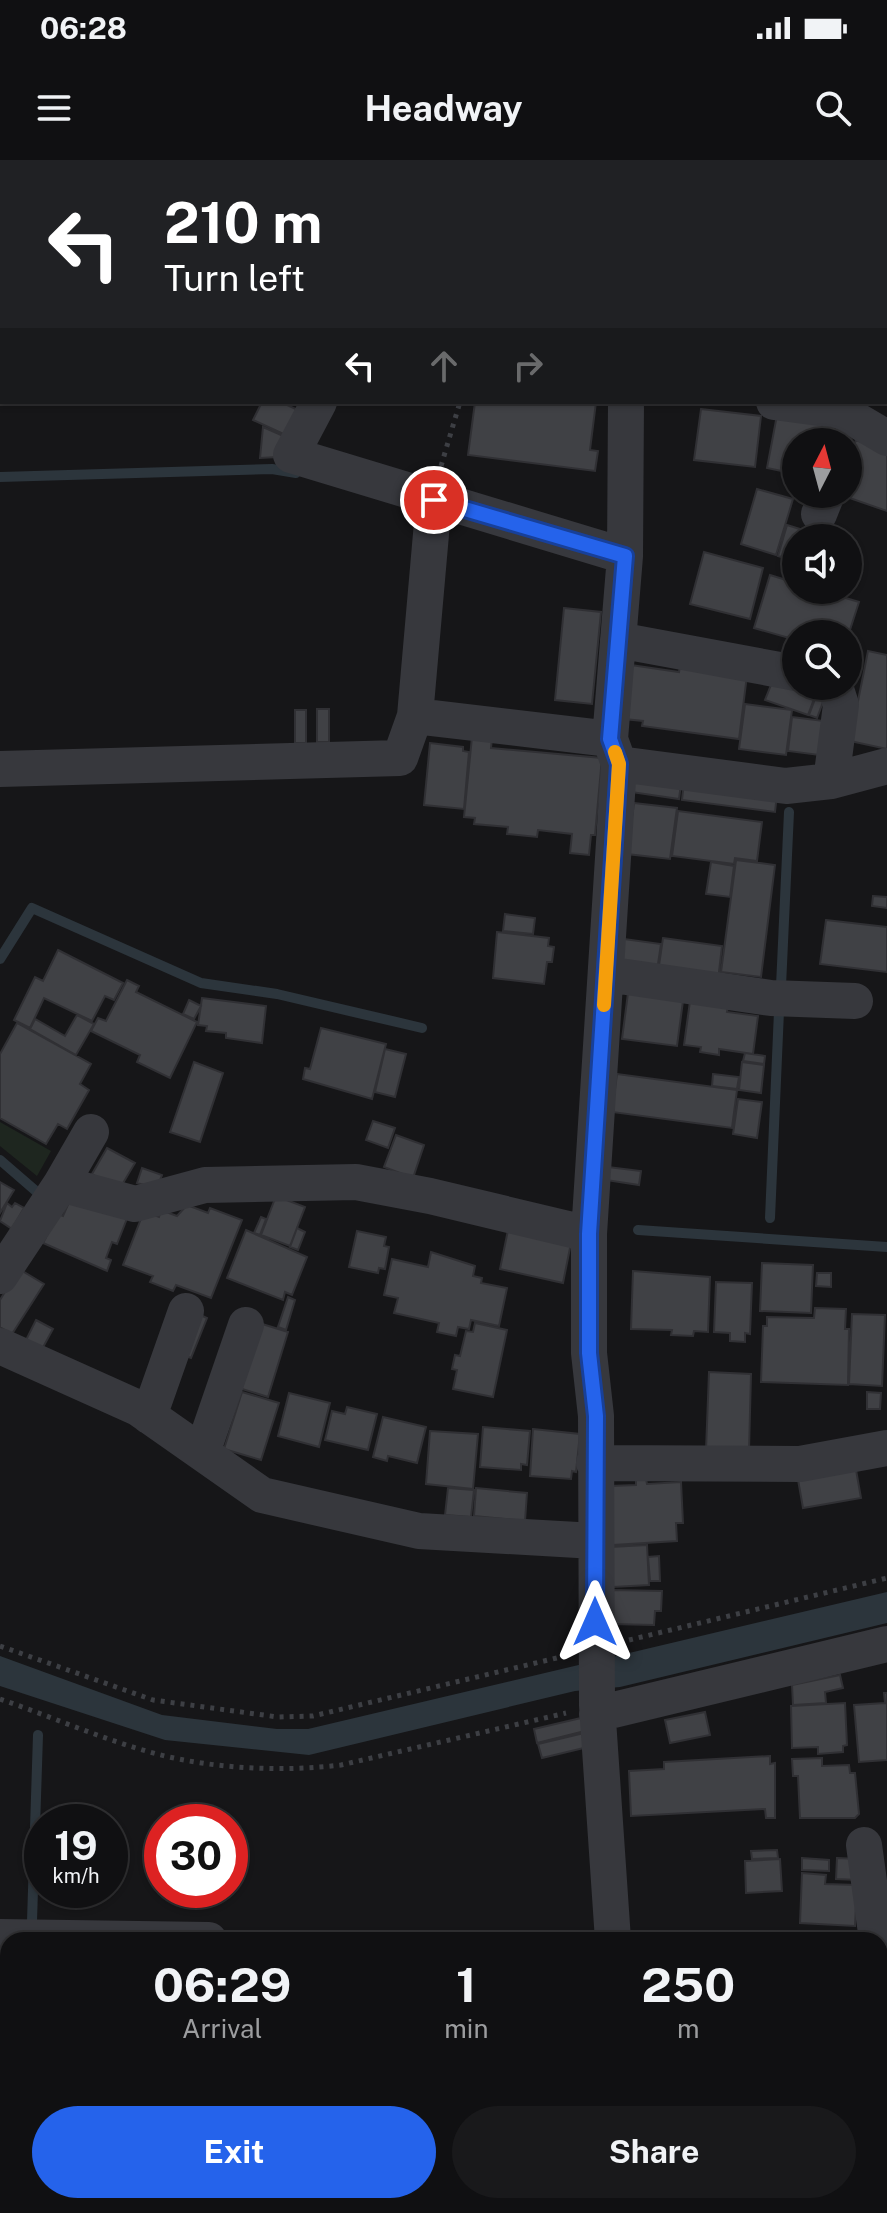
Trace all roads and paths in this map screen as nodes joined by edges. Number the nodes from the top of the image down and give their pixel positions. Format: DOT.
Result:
graph roads {
  1 [pos="318,404"];
  2 [pos="459,404"];
  3 [pos="626,404"];
  4 [pos="790,404"];
  5 [pos="848,428"];
  6 [pos="862,433"];
  7 [pos="887,438"];
  8 [pos="434,500"];
  9 [pos="625,556"];
  10 [pos="618,640"];
  11 [pos="782,670"];
  12 [pos="839,700"];
  13 [pos="415,716"];
  14 [pos="614,752"];
  15 [pos="887,766"];
  16 [pos="0,769"];
  17 [pos="831,781"];
  18 [pos="606,974"];
  19 [pos="855,1001"];
  20 [pos="91,1132"];
  21 [pos="61,1184"];
  22 [pos="589,1234"];
  23 [pos="0,1276"];
  24 [pos="186,1311"];
  25 [pos="246,1325"];
  26 [pos="0,1346"];
  27 [pos="149,1416"];
  28 [pos="887,1448"];
  29 [pos="202,1453"];
  30 [pos="594,1463"];
  31 [pos="595,1541"];
  32 [pos="887,1578"];
  33 [pos="887,1644"];
  34 [pos="0,1646"];
  35 [pos="596,1653"];
  36 [pos="0,1699"];
  37 [pos="597,1705"];
  38 [pos="864,1845"];
  39 [pos="612,1932"];
  40 [pos="877,1932"];
  1 -- 8 [label="street"];
  2 -- 8 [label="path"];
  3 -- 9 [label="street"];
  4 -- 5 [label="street"];
  6 -- 7 [label="street"];
  8 -- 9 [label="street"];
  8 -- 13 [label="street"];
  9 -- 10 [label="street"];
  10 -- 11 [label="street"];
  10 -- 14 [label="street"];
  12 -- 17 [label="street"];
  13 -- 14 [label="street"];
  13 -- 16 [label="street"];
  14 -- 17 [label="street"];
  14 -- 18 [label="street"];
  15 -- 17 [label="street"];
  18 -- 19 [label="street"];
  18 -- 22 [label="street"];
  20 -- 21 [label="street"];
  21 -- 22 [label="street"];
  21 -- 23 [label="street"];
  22 -- 30 [label="street"];
  24 -- 27 [label="street"];
  25 -- 29 [label="street"];
  26 -- 27 [label="street"];
  27 -- 29 [label="street"];
  28 -- 30 [label="street"];
  29 -- 31 [label="street"];
  30 -- 31 [label="street"];
  31 -- 35 [label="street"];
  32 -- 35 [label="path"];
  33 -- 37 [label="street"];
  34 -- 35 [label="path"];
  35 -- 37 [label="street"];
  36 -- 37 [label="path"];
  37 -- 39 [label="street"];
  38 -- 40 [label="street"];
}
